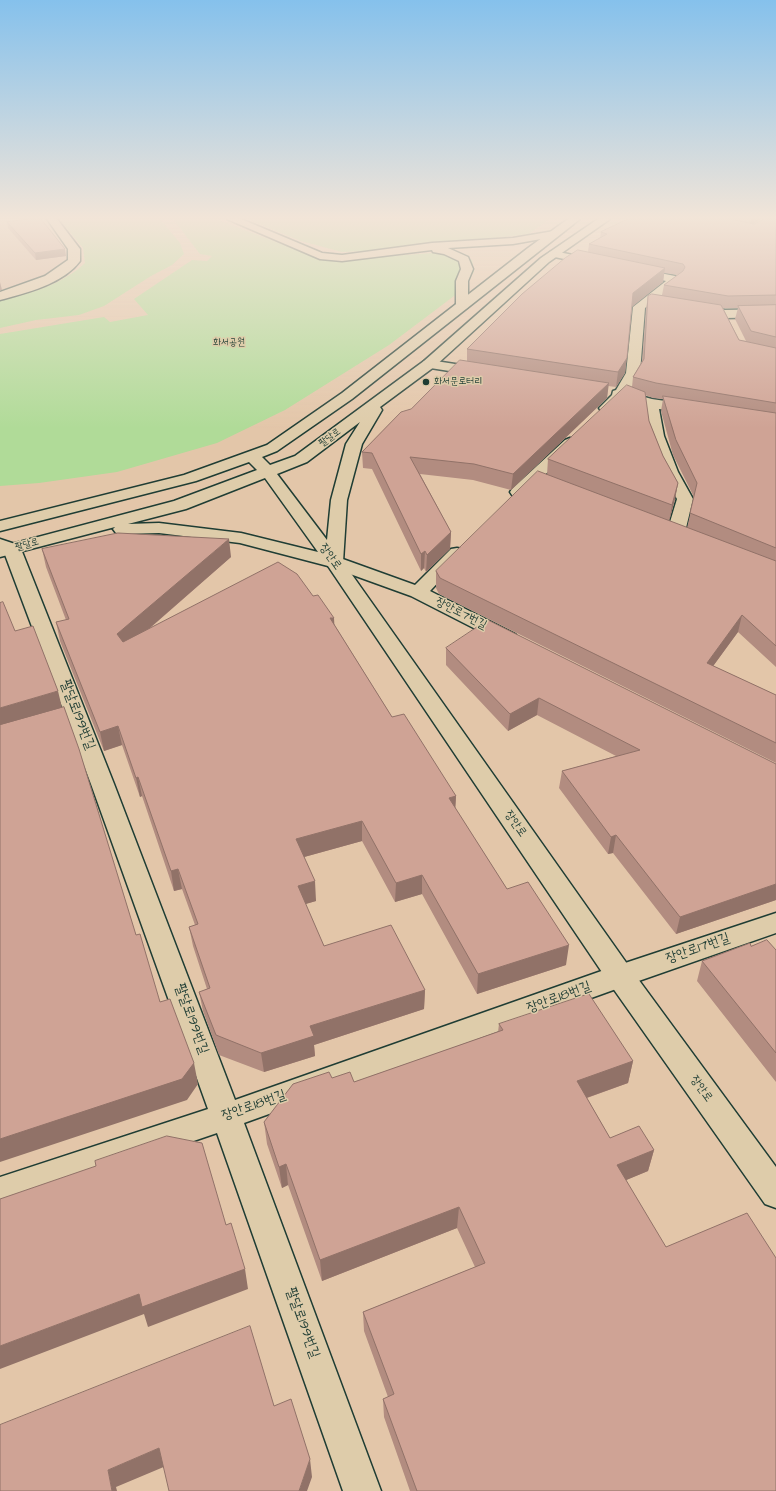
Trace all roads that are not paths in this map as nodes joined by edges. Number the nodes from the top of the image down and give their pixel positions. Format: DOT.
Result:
graph roads {
  1 [pos="21,289"];
  2 [pos="462,289"];
  3 [pos="485,289"];
  4 [pos="513,289"];
  5 [pos="665,289"];
  6 [pos="0,296"];
  7 [pos="648,301"];
  8 [pos="663,304"];
  9 [pos="462,307"];
  10 [pos="686,308"];
  11 [pos="776,313"];
  12 [pos="725,314"];
  13 [pos="732,328"];
  14 [pos="429,364"];
  15 [pos="498,375"];
  16 [pos="614,393"];
  17 [pos="381,400"];
  18 [pos="651,403"];
  19 [pos="706,411"];
  20 [pos="260,464"];
  21 [pos="505,505"];
  22 [pos="78,531"];
  23 [pos="676,532"];
  24 [pos="3,543"];
  25 [pos="467,543"];
  26 [pos="334,562"];
  27 [pos="418,592"];
  28 [pos="523,646"];
  29 [pos="776,923"];
  30 [pos="620,976"];
  31 [pos="227,1116"];
  32 [pos="0,1189"];
  33 [pos="776,1193"];
  34 [pos="362,1491"];
  1 -- 6 [label="street"];
  2 -- 9 [label="street"];
  3 -- 9 [label="street"];
  4 -- 14 [label="street, 팔달로"];
  5 -- 7 [label="street"];
  7 -- 8 [label="street"];
  7 -- 16 [label="street"];
  9 -- 20 [label="street"];
  10 -- 12 [label="street"];
  11 -- 12 [label="street"];
  12 -- 13 [label="street"];
  14 -- 15 [label="street"];
  14 -- 17 [label="street, 팔달로"];
  16 -- 18 [label="street"];
  16 -- 21 [label="street"];
  17 -- 20 [label="street, 팔달로"];
  17 -- 26 [label="street"];
  18 -- 19 [label="street"];
  18 -- 23 [label="street"];
  20 -- 22 [label="street, 팔달로"];
  20 -- 24 [label="street, 팔달로"];
  20 -- 26 [label="street, 장안로"];
  22 -- 24 [label="street, 팔달로"];
  22 -- 26 [label="street, 장안로7번길"];
  24 -- 31 [label="street, 팔달로199번길"];
  25 -- 27 [label="street"];
  26 -- 27 [label="street, 장안로7번길"];
  26 -- 30 [label="street, 장안로"];
  27 -- 28 [label="street, 장안로7번길"];
  29 -- 30 [label="street, 장안로17번길"];
  30 -- 31 [label="street, 장안로18번길"];
  30 -- 33 [label="street, 장안로"];
  31 -- 32 [label="street, 장안로18번길"];
  31 -- 34 [label="street, 팔달로199번길"];
}
